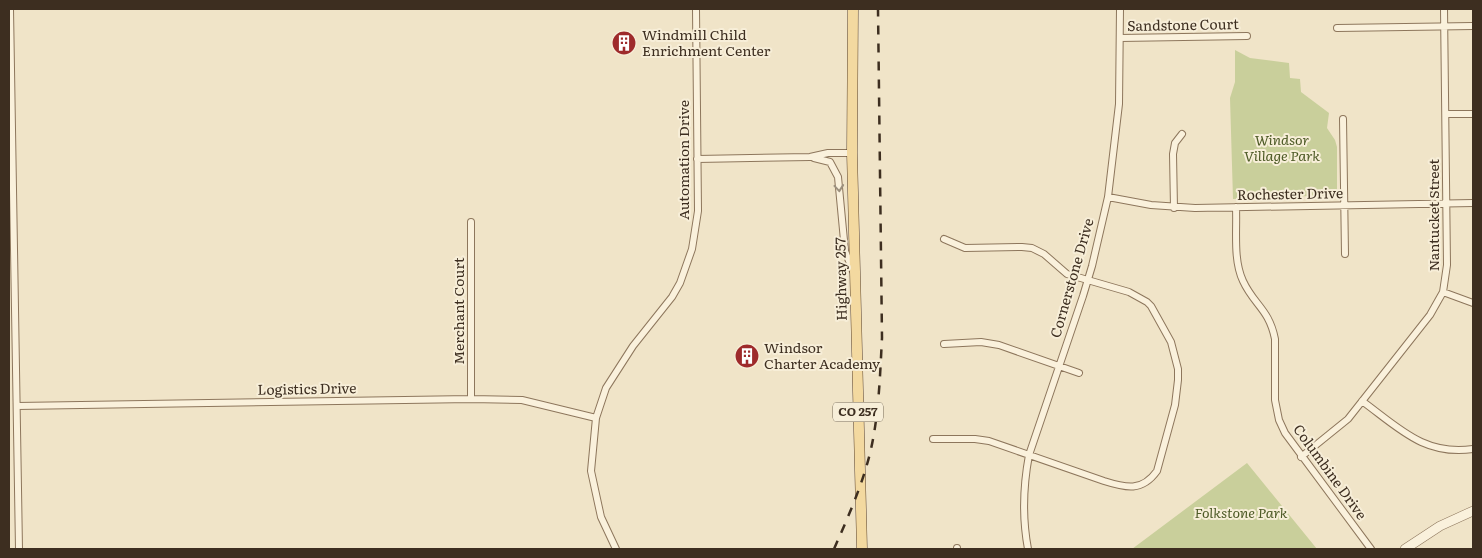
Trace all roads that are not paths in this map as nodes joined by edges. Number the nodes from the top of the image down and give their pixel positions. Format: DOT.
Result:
graph roads {
  1 [pos="10,9"];
  2 [pos="696,9"];
  3 [pos="853,9"];
  4 [pos="1120,9"];
  5 [pos="1444,9"];
  6 [pos="1473,26"];
  7 [pos="1444,27"];
  8 [pos="1337,28"];
  9 [pos="1247,36"];
  10 [pos="1120,38"];
  11 [pos="1446,114"];
  12 [pos="1473,114"];
  13 [pos="1343,119"];
  14 [pos="10,133"];
  15 [pos="1182,134"];
  16 [pos="852,153"];
  17 [pos="810,157"];
  18 [pos="697,158"];
  19 [pos="1108,197"];
  20 [pos="1447,203"];
  21 [pos="1473,203"];
  22 [pos="1344,205"];
  23 [pos="1236,207"];
  24 [pos="1174,208"];
  25 [pos="470,222"];
  26 [pos="944,239"];
  27 [pos="1345,254"];
  28 [pos="11,263"];
  29 [pos="855,276"];
  30 [pos="1087,280"];
  31 [pos="1443,292"];
  32 [pos="1473,303"];
  33 [pos="944,344"];
  34 [pos="1058,366"];
  35 [pos="1079,373"];
  36 [pos="472,399"];
  37 [pos="1362,402"];
  38 [pos="17,406"];
  39 [pos="596,418"];
  40 [pos="933,439"];
  41 [pos="1473,449"];
  42 [pos="1029,455"];
  43 [pos="1301,457"];
  44 [pos="1473,511"];
  45 [pos="19,549"];
  46 [pos="616,549"];
  47 [pos="862,549"];
  48 [pos="1028,549"];
  49 [pos="1371,549"];
  50 [pos="1405,549"];
  1 -- 14 [label="street"];
  2 -- 18 [label="street, Automation Drive"];
  3 -- 16 [label="main road, Highway 257 / CO 257"];
  4 -- 10 [label="street, Cornerstone Drive"];
  5 -- 7 [label="street, Nantucket Street"];
  6 -- 7 [label="street"];
  7 -- 8 [label="street"];
  7 -- 11 [label="street, Nantucket Street"];
  9 -- 10 [label="street, Sandstone Court"];
  10 -- 19 [label="street, Cornerstone Drive"];
  11 -- 12 [label="street"];
  11 -- 20 [label="street, Nantucket Street"];
  13 -- 22 [label="street"];
  14 -- 28 [label="street"];
  15 -- 24 [label="street"];
  16 -- 17 [label="street"];
  16 -- 29 [label="main road, Highway 257 / CO 257"];
  17 -- 18 [label="street"];
  17 -- 29 [label="street, one-way"];
  18 -- 39 [label="street, Automation Drive"];
  19 -- 24 [label="street, Rochester Drive"];
  19 -- 30 [label="street, Cornerstone Drive"];
  20 -- 21 [label="street, Rochester Drive"];
  20 -- 22 [label="street, Rochester Drive"];
  20 -- 31 [label="street, Nantucket Street"];
  22 -- 23 [label="street, Rochester Drive"];
  22 -- 27 [label="street"];
  23 -- 24 [label="street, Rochester Drive"];
  23 -- 43 [label="street, Columbine Drive"];
  25 -- 36 [label="street, Merchant Court"];
  26 -- 30 [label="street"];
  28 -- 38 [label="street"];
  29 -- 47 [label="main road, Highway 257 / CO 257"];
  30 -- 34 [label="street, Cornerstone Drive"];
  30 -- 42 [label="street"];
  31 -- 32 [label="street"];
  31 -- 37 [label="street, Nantucket Street"];
  33 -- 34 [label="street"];
  34 -- 35 [label="street"];
  34 -- 42 [label="street, Cornerstone Drive"];
  36 -- 38 [label="street, Logistics Drive"];
  36 -- 39 [label="street, Logistics Drive"];
  37 -- 41 [label="street"];
  37 -- 43 [label="street, Nantucket Street"];
  38 -- 45 [label="street"];
  39 -- 46 [label="street, Automation Drive"];
  40 -- 42 [label="street"];
  42 -- 48 [label="street, Cornerstone Drive"];
  43 -- 49 [label="street, Columbine Drive"];
  44 -- 50 [label="street"];
}
